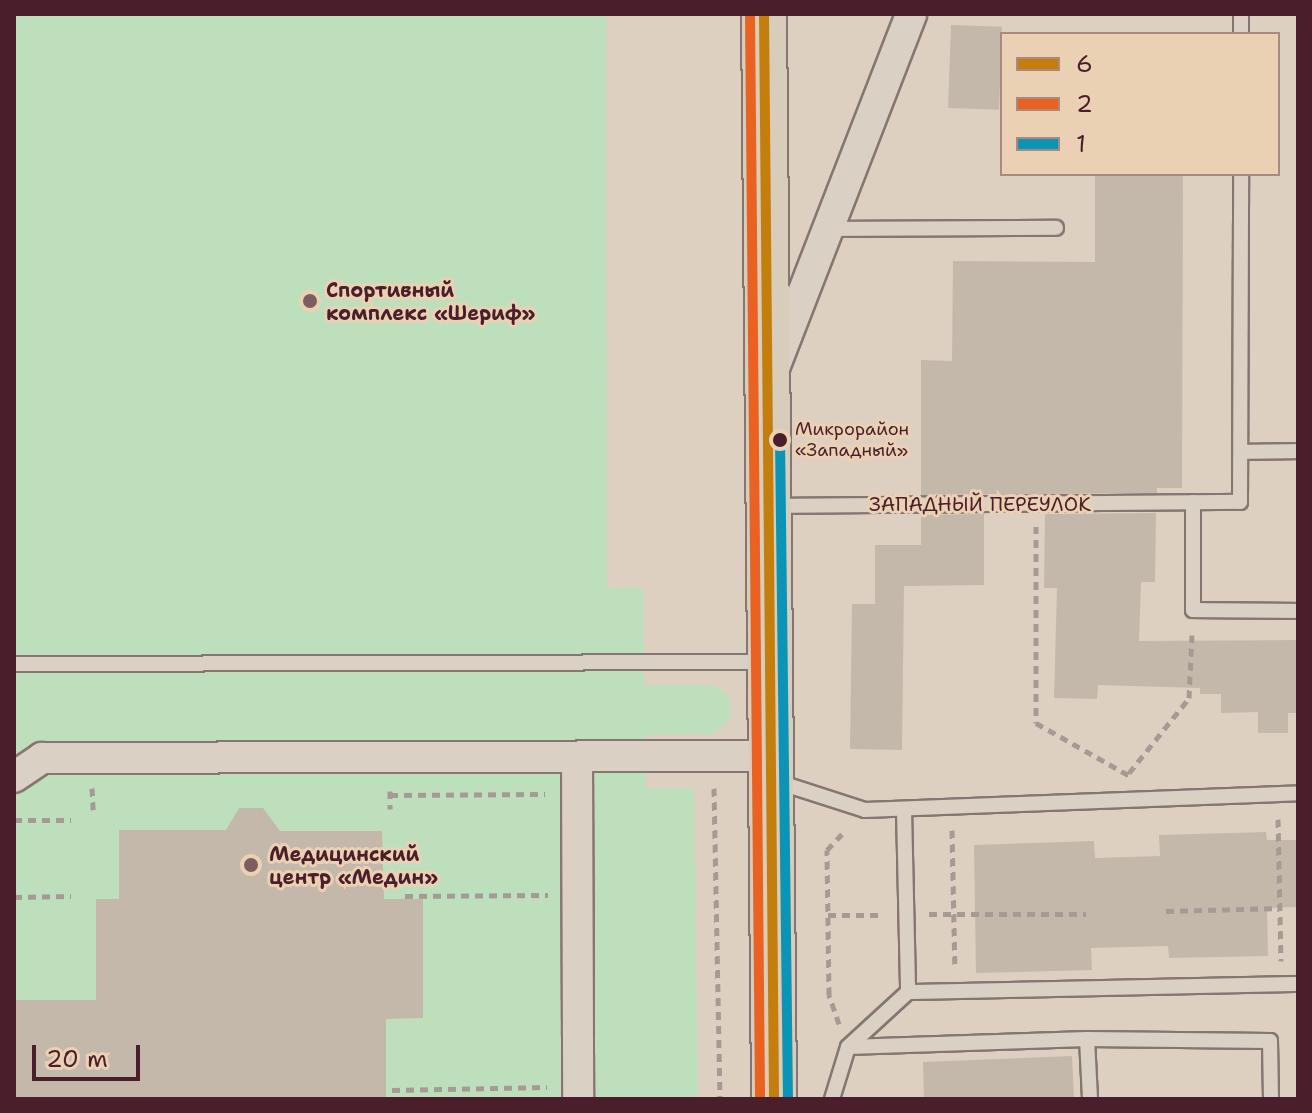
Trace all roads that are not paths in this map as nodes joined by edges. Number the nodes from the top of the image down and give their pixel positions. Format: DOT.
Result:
graph roads {
  1 [pos="764,14"];
  2 [pos="911,14"];
  3 [pos="1241,176"];
  4 [pos="1056,228"];
  5 [pos="828,229"];
  6 [pos="765,393"];
  7 [pos="1298,451"];
  8 [pos="1241,452"];
  9 [pos="1193,502"];
  10 [pos="766,506"];
  11 [pos="1298,611"];
  12 [pos="768,662"];
  13 [pos="14,664"];
  14 [pos="577,757"];
  15 [pos="770,768"];
  16 [pos="14,777"];
  17 [pos="1298,793"];
  18 [pos="904,810"];
  19 [pos="1298,984"];
  20 [pos="908,992"];
  21 [pos="1087,1039"];
  22 [pos="848,1047"];
  23 [pos="578,1093"];
  24 [pos="774,1099"];
  25 [pos="832,1099"];
  26 [pos="1090,1099"];
  27 [pos="1271,1099"];
  1 -- 6 [label="main road"];
  2 -- 5 [label="street"];
  3 -- 8 [label="lane, ЗАПАДНЫЙ ПЕРЕУЛОК"];
  4 -- 5 [label="lane"];
  5 -- 6 [label="street"];
  6 -- 10 [label="main road"];
  7 -- 8 [label="lane"];
  8 -- 9 [label="lane, ЗАПАДНЫЙ ПЕРЕУЛОК"];
  9 -- 10 [label="lane, ЗАПАДНЫЙ ПЕРЕУЛОК"];
  9 -- 11 [label="lane"];
  10 -- 12 [label="main road"];
  12 -- 13 [label="lane"];
  12 -- 15 [label="main road"];
  14 -- 15 [label="street"];
  14 -- 16 [label="street"];
  14 -- 23 [label="street"];
  15 -- 18 [label="lane"];
  15 -- 24 [label="main road"];
  17 -- 18 [label="lane"];
  18 -- 20 [label="lane"];
  19 -- 20 [label="lane"];
  20 -- 22 [label="lane"];
  21 -- 22 [label="lane"];
  21 -- 26 [label="lane"];
  21 -- 27 [label="lane"];
  22 -- 25 [label="lane"];
}
